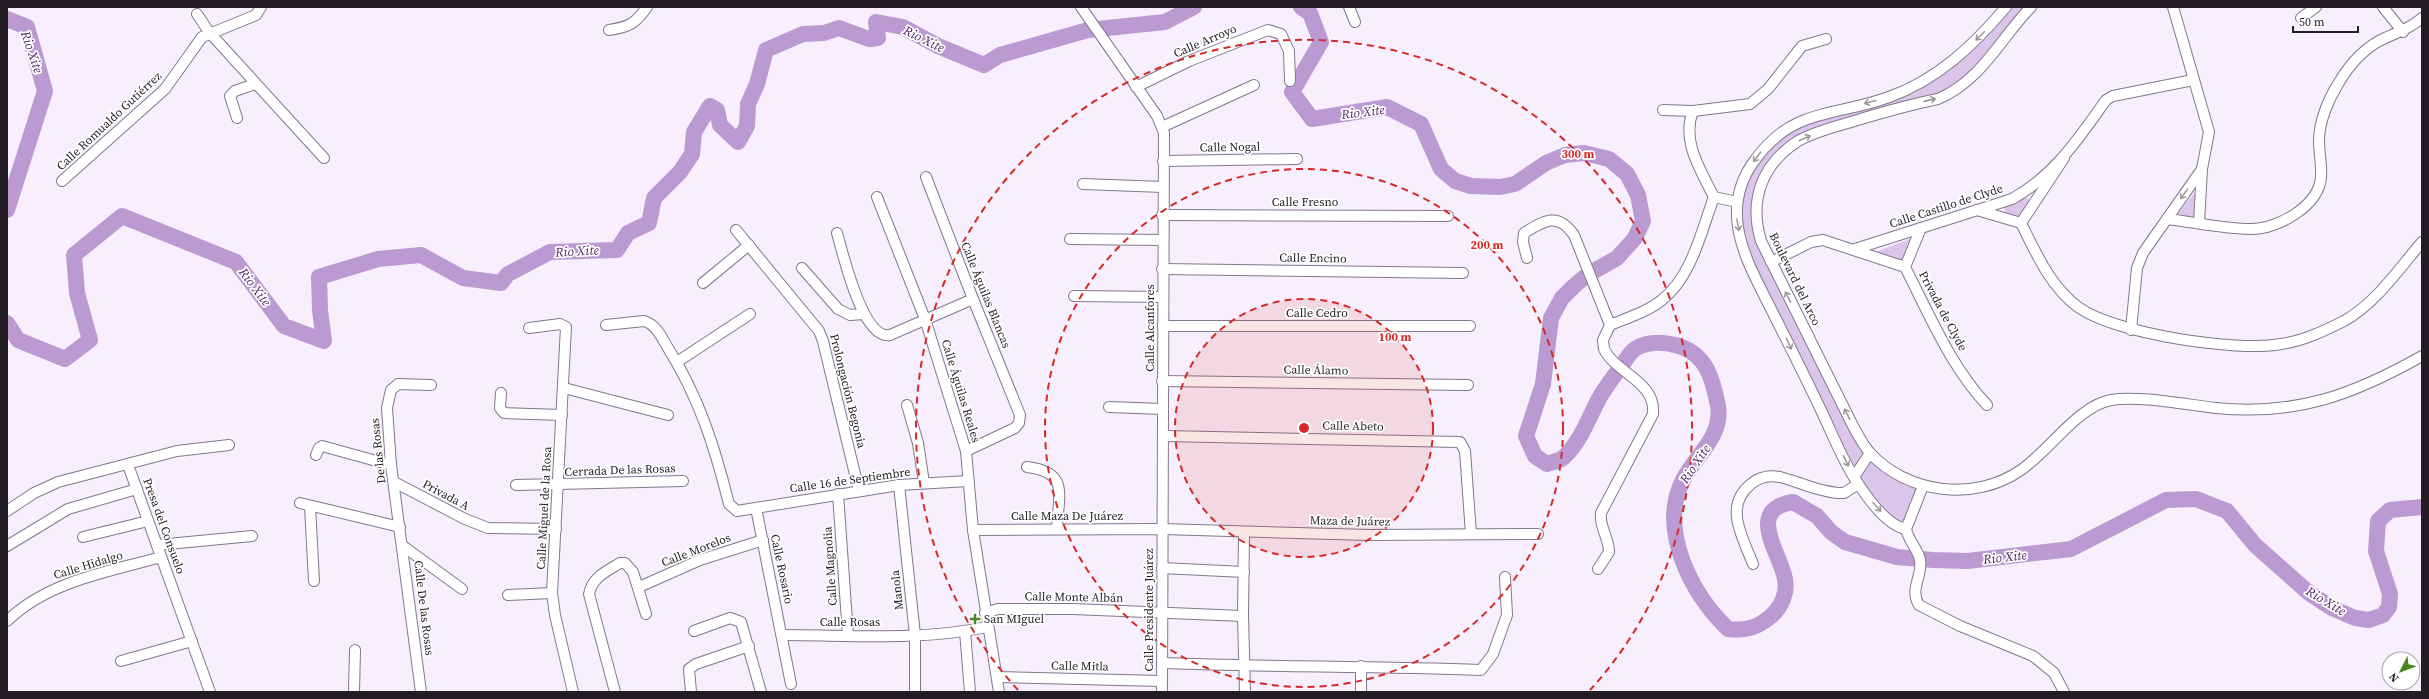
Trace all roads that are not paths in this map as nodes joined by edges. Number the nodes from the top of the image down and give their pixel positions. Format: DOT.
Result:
graph roads {
  1 [pos="261,7"];
  2 [pos="647,7"];
  3 [pos="1349,7"];
  4 [pos="2006,7"];
  5 [pos="2031,7"];
  6 [pos="2173,7"];
  7 [pos="2316,7"];
  8 [pos="2384,7"];
  9 [pos="1085,8"];
  10 [pos="197,14"];
  11 [pos="2300,18"];
  12 [pos="2422,18"];
  13 [pos="1354,22"];
  14 [pos="608,30"];
  15 [pos="209,32"];
  16 [pos="2403,32"];
  17 [pos="1826,39"];
  18 [pos="2193,80"];
  19 [pos="1290,81"];
  20 [pos="255,84"];
  21 [pos="1254,85"];
  22 [pos="1136,87"];
  23 [pos="1663,110"];
  24 [pos="1693,111"];
  25 [pos="237,118"];
  26 [pos="1162,127"];
  27 [pos="324,158"];
  28 [pos="2064,158"];
  29 [pos="1297,159"];
  30 [pos="1164,161"];
  31 [pos="2202,169"];
  32 [pos="926,177"];
  33 [pos="62,181"];
  34 [pos="1083,184"];
  35 [pos="1163,187"];
  36 [pos="877,197"];
  37 [pos="1714,198"];
  38 [pos="1737,202"];
  39 [pos="1977,210"];
  40 [pos="1162,215"];
  41 [pos="1448,216"];
  42 [pos="2167,219"];
  43 [pos="2021,223"];
  44 [pos="2199,223"];
  45 [pos="1921,228"];
  46 [pos="736,230"];
  47 [pos="837,233"];
  48 [pos="1070,239"];
  49 [pos="1162,240"];
  50 [pos="2422,242"];
  51 [pos="749,245"];
  52 [pos="1854,249"];
  53 [pos="1527,258"];
  54 [pos="1771,262"];
  55 [pos="1905,267"];
  56 [pos="802,268"];
  57 [pos="1162,269"];
  58 [pos="1463,273"];
  59 [pos="702,283"];
  60 [pos="1074,296"];
  61 [pos="1163,297"];
  62 [pos="973,299"];
  63 [pos="750,314"];
  64 [pos="864,314"];
  65 [pos="925,319"];
  66 [pos="606,325"];
  67 [pos="1163,326"];
  68 [pos="1470,326"];
  69 [pos="1610,326"];
  70 [pos="529,328"];
  71 [pos="2131,330"];
  72 [pos="2422,356"];
  73 [pos="677,362"];
  74 [pos="1162,381"];
  75 [pos="431,385"];
  76 [pos="1468,385"];
  77 [pos="564,388"];
  78 [pos="501,393"];
  79 [pos="907,405"];
  80 [pos="1987,405"];
  81 [pos="1108,407"];
  82 [pos="1163,409"];
  83 [pos="562,415"];
  84 [pos="668,415"];
  85 [pos="1164,436"];
  86 [pos="229,445"];
  87 [pos="966,451"];
  88 [pos="1870,453"];
  89 [pos="316,455"];
  90 [pos="128,465"];
  91 [pos="391,465"];
  92 [pos="1027,466"];
  93 [pos="1856,480"];
  94 [pos="683,481"];
  95 [pos="968,481"];
  96 [pos="394,482"];
  97 [pos="924,483"];
  98 [pos="516,485"];
  99 [pos="558,485"];
  100 [pos="899,485"];
  101 [pos="1923,486"];
  102 [pos="136,488"];
  103 [pos="859,491"];
  104 [pos="838,494"];
  105 [pos="300,503"];
  106 [pos="310,506"];
  107 [pos="756,508"];
  108 [pos="7,511"];
  109 [pos="148,521"];
  110 [pos="400,527"];
  111 [pos="556,529"];
  112 [pos="1057,529"];
  113 [pos="1162,529"];
  114 [pos="1906,529"];
  115 [pos="973,530"];
  116 [pos="1244,532"];
  117 [pos="1471,534"];
  118 [pos="1538,534"];
  119 [pos="252,536"];
  120 [pos="84,537"];
  121 [pos="763,540"];
  122 [pos="157,545"];
  123 [pos="7,546"];
  124 [pos="403,546"];
  125 [pos="161,557"];
  126 [pos="1754,564"];
  127 [pos="1162,568"];
  128 [pos="1598,570"];
  129 [pos="1244,572"];
  130 [pos="1505,577"];
  131 [pos="314,582"];
  132 [pos="639,586"];
  133 [pos="462,588"];
  134 [pos="552,593"];
  135 [pos="508,595"];
  136 [pos="985,613"];
  137 [pos="1162,613"];
  138 [pos="646,614"];
  139 [pos="1243,616"];
  140 [pos="7,621"];
  141 [pos="987,627"];
  142 [pos="694,631"];
  143 [pos="965,631"];
  144 [pos="782,635"];
  145 [pos="848,635"];
  146 [pos="915,635"];
  147 [pos="192,642"];
  148 [pos="748,646"];
  149 [pos="355,650"];
  150 [pos="121,661"];
  151 [pos="1162,663"];
  152 [pos="1245,666"];
  153 [pos="1361,666"];
  154 [pos="997,677"];
  155 [pos="1162,681"];
  156 [pos="791,684"];
  157 [pos="210,692"];
  158 [pos="354,692"];
  159 [pos="421,692"];
  160 [pos="573,692"];
  161 [pos="615,692"];
  162 [pos="691,692"];
  163 [pos="761,692"];
  164 [pos="915,692"];
  165 [pos="970,692"];
  166 [pos="999,692"];
  167 [pos="1162,692"];
  168 [pos="1245,692"];
  169 [pos="1361,692"];
  170 [pos="2064,692"];
  1 -- 15 [label="street, Calle Romualdo Gutiérrez"];
  2 -- 14 [label="street"];
  3 -- 13 [label="street"];
  4 -- 38 [label="street, one-way"];
  54 -- 5 [label="street, Boulevard del Arco, one-way"];
  6 -- 18 [label="street"];
  7 -- 11 [label="street"];
  8 -- 16 [label="street"];
  9 -- 22 [label="street"];
  10 -- 15 [label="street"];
  12 -- 16 [label="street"];
  15 -- 20 [label="street"];
  15 -- 33 [label="street, Calle Romualdo Gutiérrez"];
  16 -- 44 [label="street"];
  17 -- 24 [label="street"];
  18 -- 28 [label="street, Calle Castillo de Clyde"];
  18 -- 31 [label="street"];
  19 -- 22 [label="street, Calle Arroyo"];
  20 -- 25 [label="street"];
  20 -- 27 [label="street"];
  21 -- 26 [label="street"];
  22 -- 26 [label="street"];
  23 -- 24 [label="street"];
  24 -- 37 [label="street"];
  26 -- 30 [label="street, Calle Alcanfores"];
  28 -- 39 [label="street, Calle Castillo de Clyde"];
  28 -- 43 [label="street"];
  29 -- 30 [label="street, Calle Nogal"];
  30 -- 35 [label="street, Calle Alcanfores"];
  31 -- 42 [label="street, one-way"];
  31 -- 44 [label="street"];
  32 -- 62 [label="street, Calle Águilas Blancas"];
  34 -- 35 [label="street"];
  35 -- 40 [label="street, Calle Alcanfores"];
  36 -- 65 [label="street, Calle Águilas Reales"];
  37 -- 38 [label="street"];
  37 -- 69 [label="street"];
  38 -- 93 [label="street, one-way"];
  39 -- 43 [label="street"];
  39 -- 45 [label="street, Calle Castillo de Clyde"];
  40 -- 41 [label="street, Calle Fresno"];
  40 -- 49 [label="street, Calle Alcanfores"];
  42 -- 44 [label="street"];
  42 -- 71 [label="street"];
  43 -- 71 [label="street"];
  45 -- 52 [label="street, Calle Castillo de Clyde"];
  45 -- 55 [label="street, Privada de Clyde"];
  46 -- 51 [label="street, Prolongación Begonia"];
  47 -- 64 [label="street"];
  48 -- 49 [label="street"];
  49 -- 57 [label="street, Calle Alcanfores"];
  50 -- 71 [label="street"];
  51 -- 59 [label="street"];
  51 -- 103 [label="street, Prolongación Begonia"];
  52 -- 54 [label="street, Privada de Clyde"];
  52 -- 55 [label="street, Privada de Clyde"];
  53 -- 69 [label="street"];
  88 -- 54 [label="street, Boulevard del Arco, one-way"];
  55 -- 80 [label="street, Privada de Clyde"];
  56 -- 64 [label="street"];
  57 -- 58 [label="street, Calle Encino"];
  57 -- 61 [label="street, Calle Alcanfores"];
  60 -- 61 [label="street"];
  61 -- 67 [label="street, Calle Alcanfores"];
  62 -- 65 [label="street"];
  62 -- 87 [label="street, Calle Águilas Blancas"];
  63 -- 73 [label="street"];
  64 -- 65 [label="street"];
  65 -- 87 [label="street, Calle Águilas Reales"];
  66 -- 73 [label="street"];
  67 -- 68 [label="street, Calle Cedro"];
  67 -- 74 [label="street, Calle Alcanfores"];
  69 -- 128 [label="street"];
  70 -- 77 [label="street, Calle Miguel de la Rosa"];
  72 -- 101 [label="street, Boulevard del Arco"];
  73 -- 107 [label="street, Calle 16 de Septiembre"];
  74 -- 76 [label="street, Calle Álamo"];
  74 -- 82 [label="street, Calle Alcanfores"];
  75 -- 91 [label="street, De las Rosas"];
  77 -- 83 [label="street, Calle Miguel de la Rosa"];
  77 -- 84 [label="street"];
  78 -- 83 [label="street"];
  79 -- 97 [label="street"];
  81 -- 82 [label="street"];
  82 -- 85 [label="street, Calle Alcanfores"];
  83 -- 99 [label="street, Calle Miguel de la Rosa"];
  85 -- 113 [label="street, Calle Alcanfores"];
  85 -- 117 [label="street, Calle Abeto"];
  86 -- 90 [label="street, Presa del Consuelo"];
  87 -- 95 [label="street, Calle Águilas Reales"];
  88 -- 93 [label="street"];
  88 -- 101 [label="street, Boulevard del Arco"];
  89 -- 91 [label="street"];
  90 -- 102 [label="street, Presa del Consuelo"];
  90 -- 108 [label="street"];
  91 -- 96 [label="street, De las Rosas"];
  92 -- 112 [label="street"];
  93 -- 114 [label="street, one-way"];
  93 -- 126 [label="street"];
  94 -- 99 [label="street, Cerrada De las Rosas"];
  95 -- 97 [label="street, Calle 16 de Septiembre"];
  95 -- 115 [label="street, Calle Águilas Reales"];
  96 -- 110 [label="street, De las Rosas"];
  96 -- 111 [label="street, Privada A"];
  97 -- 100 [label="street, Calle 16 de Septiembre"];
  98 -- 99 [label="street, Cerrada De las Rosas"];
  99 -- 111 [label="street, Calle Miguel de la Rosa"];
  100 -- 103 [label="street, Calle 16 de Septiembre"];
  100 -- 146 [label="street, Manola"];
  101 -- 114 [label="street"];
  102 -- 109 [label="street, Presa del Consuelo"];
  102 -- 123 [label="street"];
  103 -- 104 [label="street, Calle 16 de Septiembre"];
  104 -- 107 [label="street, Calle 16 de Septiembre"];
  104 -- 145 [label="street, Calle Magnolia"];
  105 -- 106 [label="street"];
  106 -- 110 [label="street"];
  106 -- 131 [label="street"];
  107 -- 121 [label="street, Calle Rosario"];
  109 -- 120 [label="street"];
  109 -- 122 [label="street, Presa del Consuelo"];
  110 -- 124 [label="street, Calle De las Rosas"];
  111 -- 134 [label="street, Calle Miguel de la Rosa"];
  112 -- 113 [label="street, Calle Maza De Juárez"];
  112 -- 115 [label="street, Calle Maza De Juárez"];
  113 -- 116 [label="street, Maza de Juárez"];
  113 -- 127 [label="street, Calle Presidente Juárez"];
  114 -- 170 [label="street"];
  115 -- 136 [label="street, Calle Águilas Reales"];
  116 -- 117 [label="street, Maza de Juárez"];
  116 -- 129 [label="street"];
  117 -- 118 [label="street, Maza de Juárez"];
  119 -- 122 [label="street"];
  121 -- 132 [label="street, Calle Morelos"];
  121 -- 144 [label="street, Calle Rosario"];
  122 -- 125 [label="street, Presa del Consuelo"];
  124 -- 133 [label="street"];
  124 -- 159 [label="street, Calle De las Rosas"];
  125 -- 140 [label="street, Calle Hidalgo"];
  125 -- 147 [label="street, Presa del Consuelo"];
  127 -- 129 [label="street"];
  127 -- 137 [label="street, Calle Presidente Juárez"];
  129 -- 139 [label="street"];
  130 -- 153 [label="street"];
  132 -- 138 [label="street"];
  132 -- 161 [label="street"];
  134 -- 135 [label="street"];
  134 -- 160 [label="street, Calle Miguel de la Rosa"];
  136 -- 137 [label="street, Calle Monte Albán"];
  136 -- 141 [label="street, Calle Águilas Reales"];
  137 -- 139 [label="street, Calle Monte Albán"];
  137 -- 151 [label="street, Calle Presidente Juárez"];
  139 -- 152 [label="street"];
  141 -- 143 [label="street, Calle Rosas"];
  141 -- 154 [label="street, Calle Águilas Reales"];
  142 -- 148 [label="street"];
  143 -- 146 [label="street, Calle Rosas"];
  143 -- 165 [label="street"];
  144 -- 145 [label="street, Calle Rosas"];
  144 -- 156 [label="street, Calle Rosario"];
  145 -- 146 [label="street, Calle Rosas"];
  146 -- 164 [label="street, Manola"];
  147 -- 150 [label="street"];
  147 -- 157 [label="street, Presa del Consuelo"];
  148 -- 162 [label="street"];
  148 -- 163 [label="street"];
  149 -- 158 [label="street"];
  151 -- 152 [label="street"];
  151 -- 155 [label="street, Calle Presidente Juárez"];
  152 -- 153 [label="street"];
  152 -- 168 [label="street"];
  153 -- 169 [label="street"];
  154 -- 155 [label="street, Calle Mitla"];
  154 -- 166 [label="street, Calle Águilas Reales"];
  155 -- 167 [label="street, Calle Presidente Juárez"];
}
